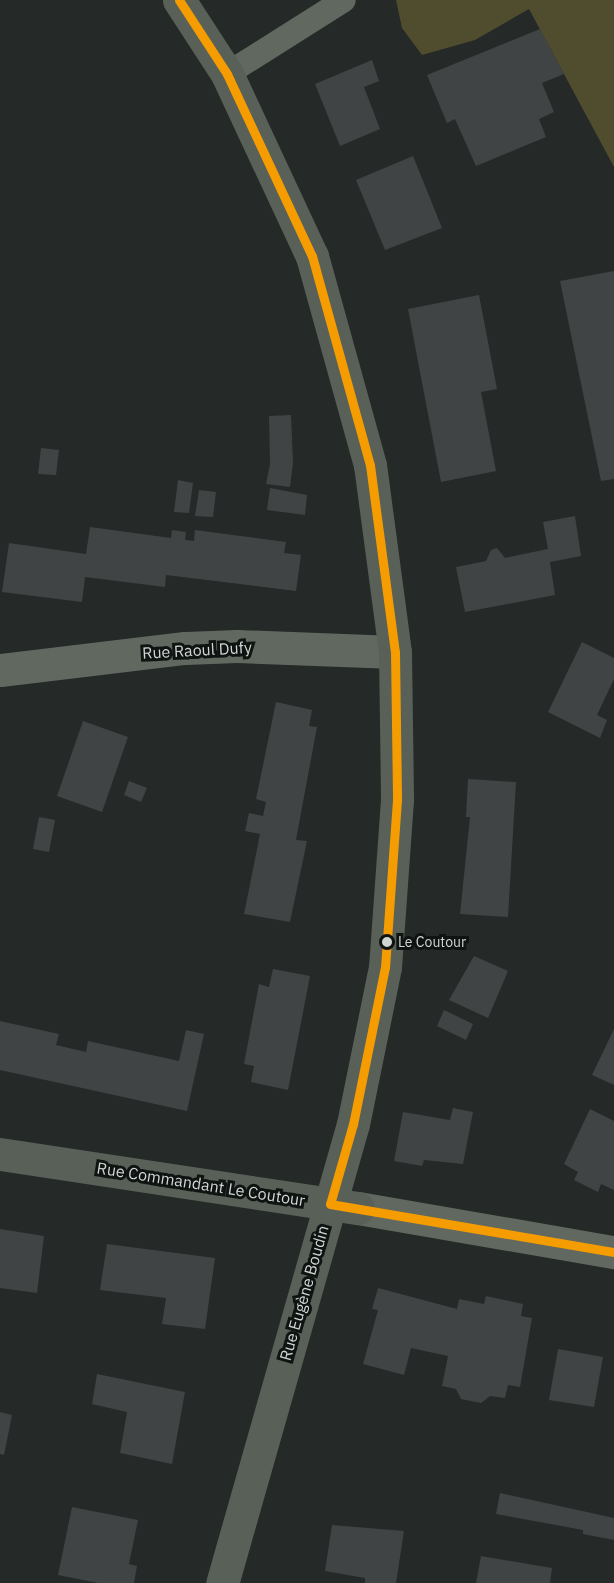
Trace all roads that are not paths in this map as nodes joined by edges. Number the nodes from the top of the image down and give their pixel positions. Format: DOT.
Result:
graph roads {
  1 [pos="179,0"];
  2 [pos="344,0"];
  3 [pos="227,74"];
  4 [pos="395,652"];
  5 [pos="0,670"];
  6 [pos="0,1154"];
  7 [pos="344,1206"];
  8 [pos="614,1252"];
  9 [pos="222,1583"];
  1 -- 3 [label="street, Rue Eugène Boudin"];
  2 -- 3 [label="lane"];
  3 -- 4 [label="street, Rue Eugène Boudin"];
  4 -- 5 [label="street, Rue Raoul Dufy"];
  4 -- 7 [label="street, Rue Eugène Boudin"];
  6 -- 7 [label="street, Rue Commandant Le Coutour"];
  7 -- 8 [label="street, Rue Commandant Le Coutour"];
  7 -- 9 [label="street, Rue Eugène Boudin"];
}
